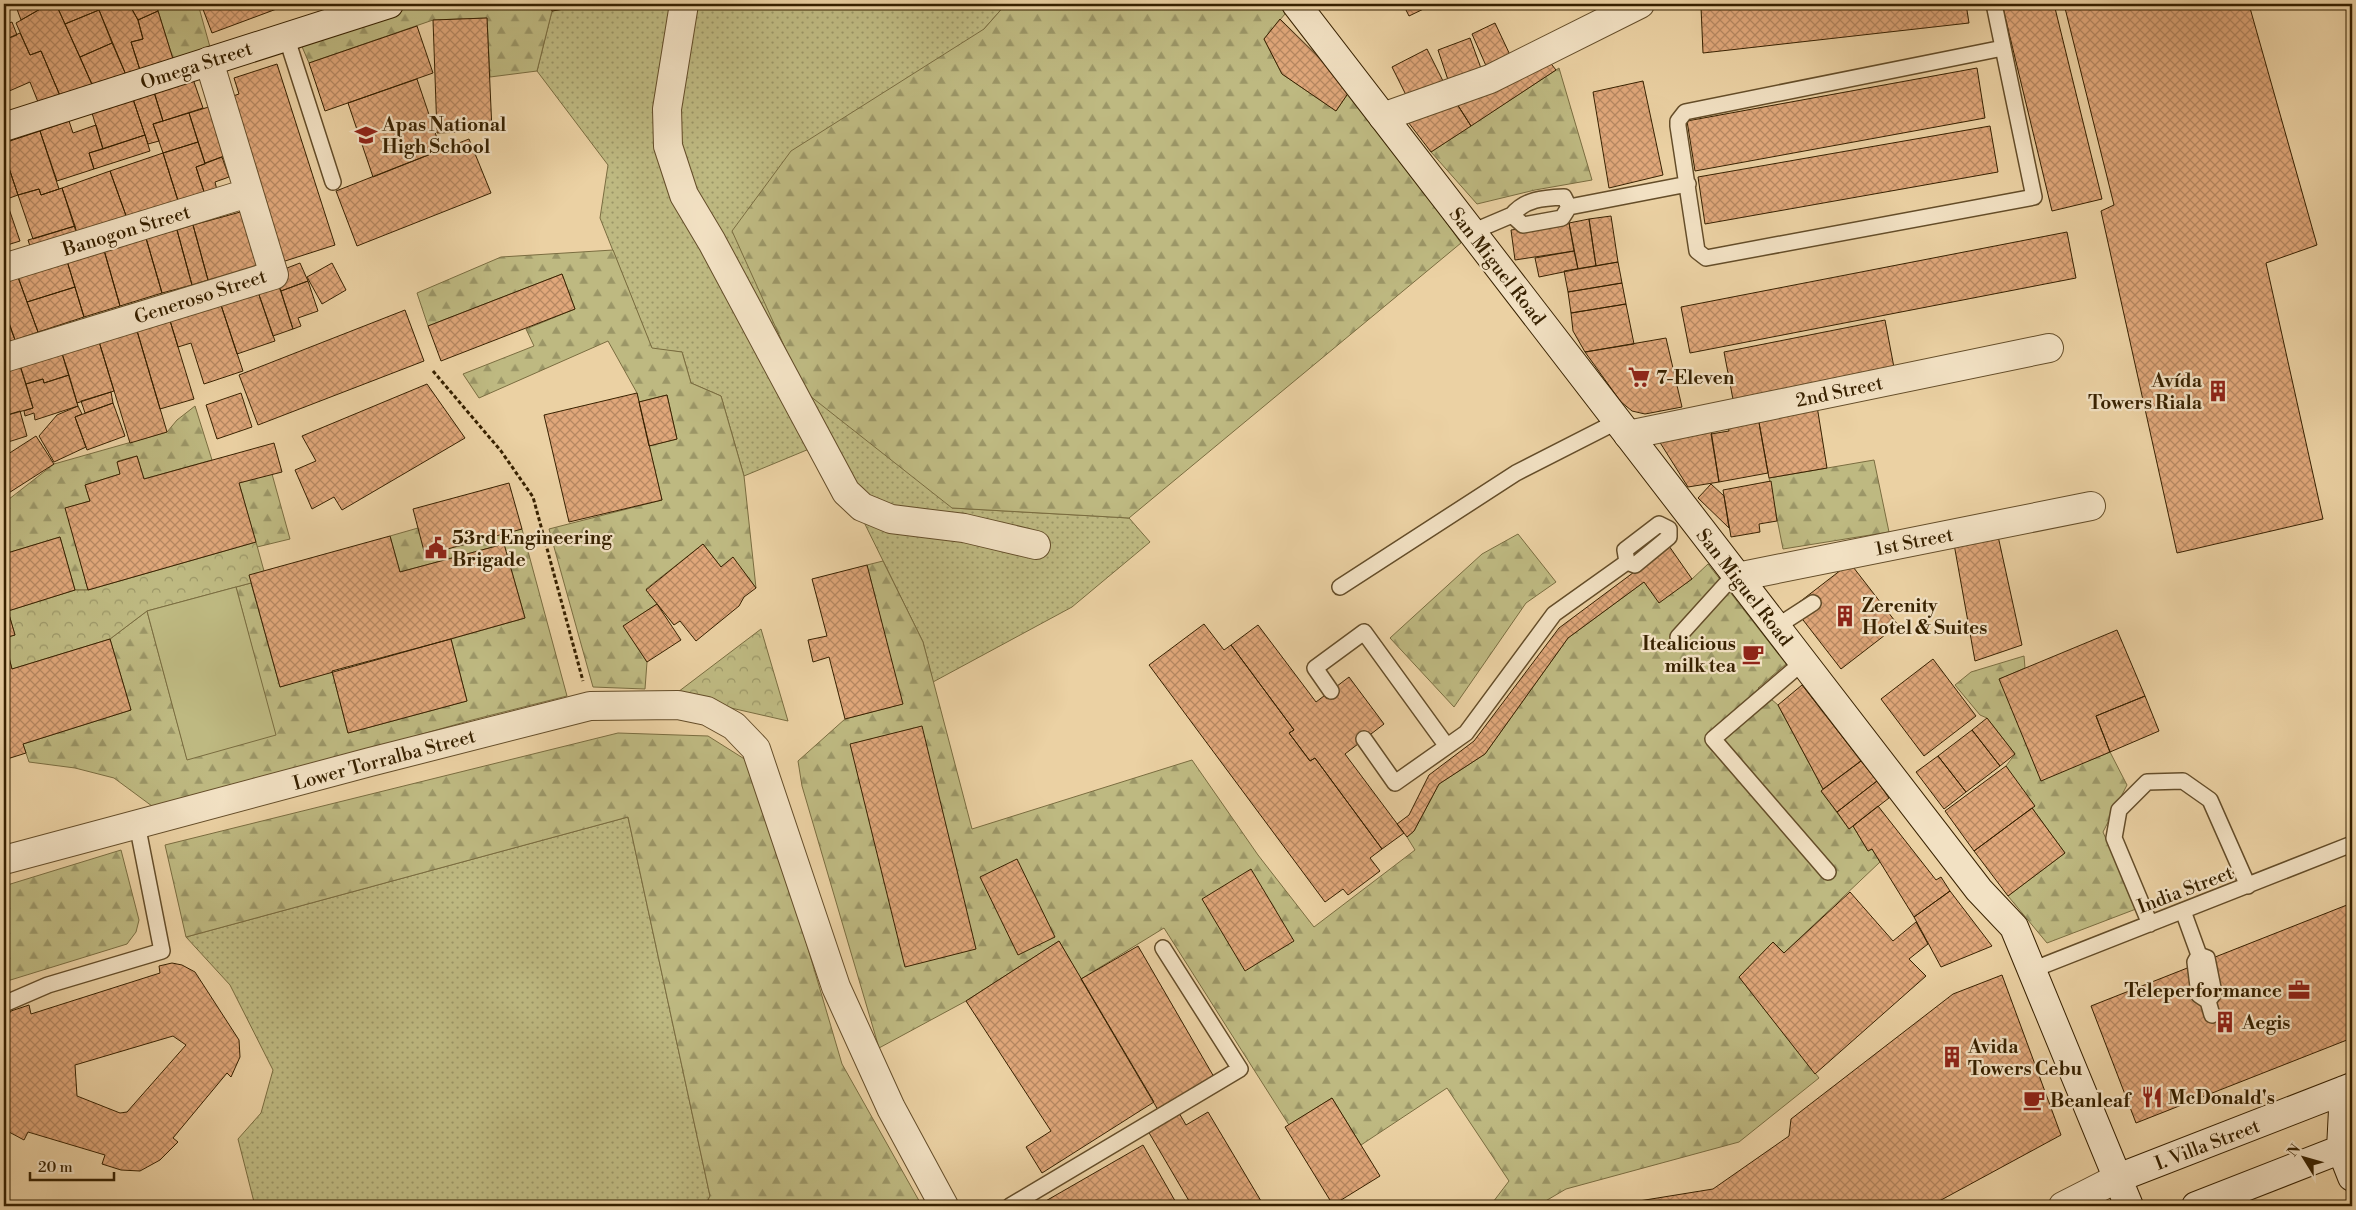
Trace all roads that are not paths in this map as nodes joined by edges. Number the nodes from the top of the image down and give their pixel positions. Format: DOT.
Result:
graph roads {
  1 [pos="389,4"];
  2 [pos="684,4"];
  3 [pos="1296,4"];
  4 [pos="1640,4"];
  5 [pos="1994,4"];
  6 [pos="286,36"];
  7 [pos="2004,48"];
  8 [pos="209,61"];
  9 [pos="1383,117"];
  10 [pos="4,127"];
  11 [pos="333,182"];
  12 [pos="1688,184"];
  13 [pos="248,192"];
  14 [pos="1569,207"];
  15 [pos="1512,215"];
  16 [pos="1472,232"];
  17 [pos="4,268"];
  18 [pos="2049,348"];
  19 [pos="4,358"];
  20 [pos="1623,428"];
  21 [pos="2091,506"];
  22 [pos="1678,520"];
  23 [pos="1036,545"];
  24 [pos="1736,575"];
  25 [pos="1340,587"];
  26 [pos="1813,603"];
  27 [pos="1776,627"];
  28 [pos="1678,637"];
  29 [pos="1803,662"];
  30 [pos="1331,691"];
  31 [pos="1364,739"];
  32 [pos="1446,745"];
  33 [pos="137,824"];
  34 [pos="2352,844"];
  35 [pos="4,860"];
  36 [pos="1828,872"];
  37 [pos="2248,886"];
  38 [pos="2183,912"];
  39 [pos="2150,924"];
  40 [pos="1164,948"];
  41 [pos="2199,956"];
  42 [pos="2032,970"];
  43 [pos="4,1004"];
  44 [pos="2350,1091"];
  45 [pos="2347,1147"];
  46 [pos="2352,1177"];
  47 [pos="2118,1178"];
  48 [pos="944,1206"];
  49 [pos="1010,1206"];
  50 [pos="2063,1206"];
  51 [pos="2129,1206"];
  52 [pos="2196,1206"];
  1 -- 6 [label="street, Omega Street"];
  2 -- 23 [label="street"];
  3 -- 9 [label="street, San Miguel Road"];
  4 -- 9 [label="street"];
  5 -- 7 [label="lane"];
  6 -- 8 [label="street, Omega Street"];
  6 -- 11 [label="lane"];
  7 -- 12 [label="lane"];
  7 -- 12 [label="lane"];
  8 -- 10 [label="street, Omega Street"];
  8 -- 13 [label="street, Generoso Street"];
  9 -- 16 [label="street, San Miguel Road"];
  12 -- 14 [label="lane"];
  13 -- 17 [label="street, Banogon Street"];
  13 -- 19 [label="street, Generoso Street"];
  14 -- 15 [label="lane"];
  14 -- 15 [label="lane"];
  15 -- 16 [label="lane"];
  16 -- 20 [label="street, San Miguel Road"];
  18 -- 20 [label="street, 2nd Street"];
  20 -- 22 [label="street, San Miguel Road"];
  20 -- 25 [label="lane"];
  21 -- 24 [label="street, 1st Street"];
  22 -- 24 [label="street, San Miguel Road"];
  22 -- 32 [label="lane"];
  24 -- 27 [label="street, San Miguel Road"];
  24 -- 28 [label="lane"];
  26 -- 27 [label="lane"];
  27 -- 29 [label="street, San Miguel Road"];
  29 -- 36 [label="lane"];
  29 -- 42 [label="street, San Miguel Road"];
  30 -- 32 [label="lane"];
  31 -- 32 [label="lane"];
  33 -- 35 [label="street, Lower Torralba Street"];
  33 -- 43 [label="lane"];
  33 -- 48 [label="street, Lower Torralba Street"];
  34 -- 37 [label="lane, India Street"];
  37 -- 38 [label="lane, India Street"];
  37 -- 39 [label="lane"];
  38 -- 39 [label="lane, India Street"];
  38 -- 41 [label="lane"];
  39 -- 42 [label="lane, India Street"];
  40 -- 49 [label="lane"];
  41 -- 41 [label="lane"];
  42 -- 47 [label="street, San Miguel Road"];
  44 -- 45 [label="street"];
  44 -- 47 [label="street, I. Villa Street"];
  45 -- 46 [label="street"];
  45 -- 52 [label="street"];
  47 -- 50 [label="street, I. Villa Street"];
  47 -- 51 [label="street, San Miguel Road"];
}
